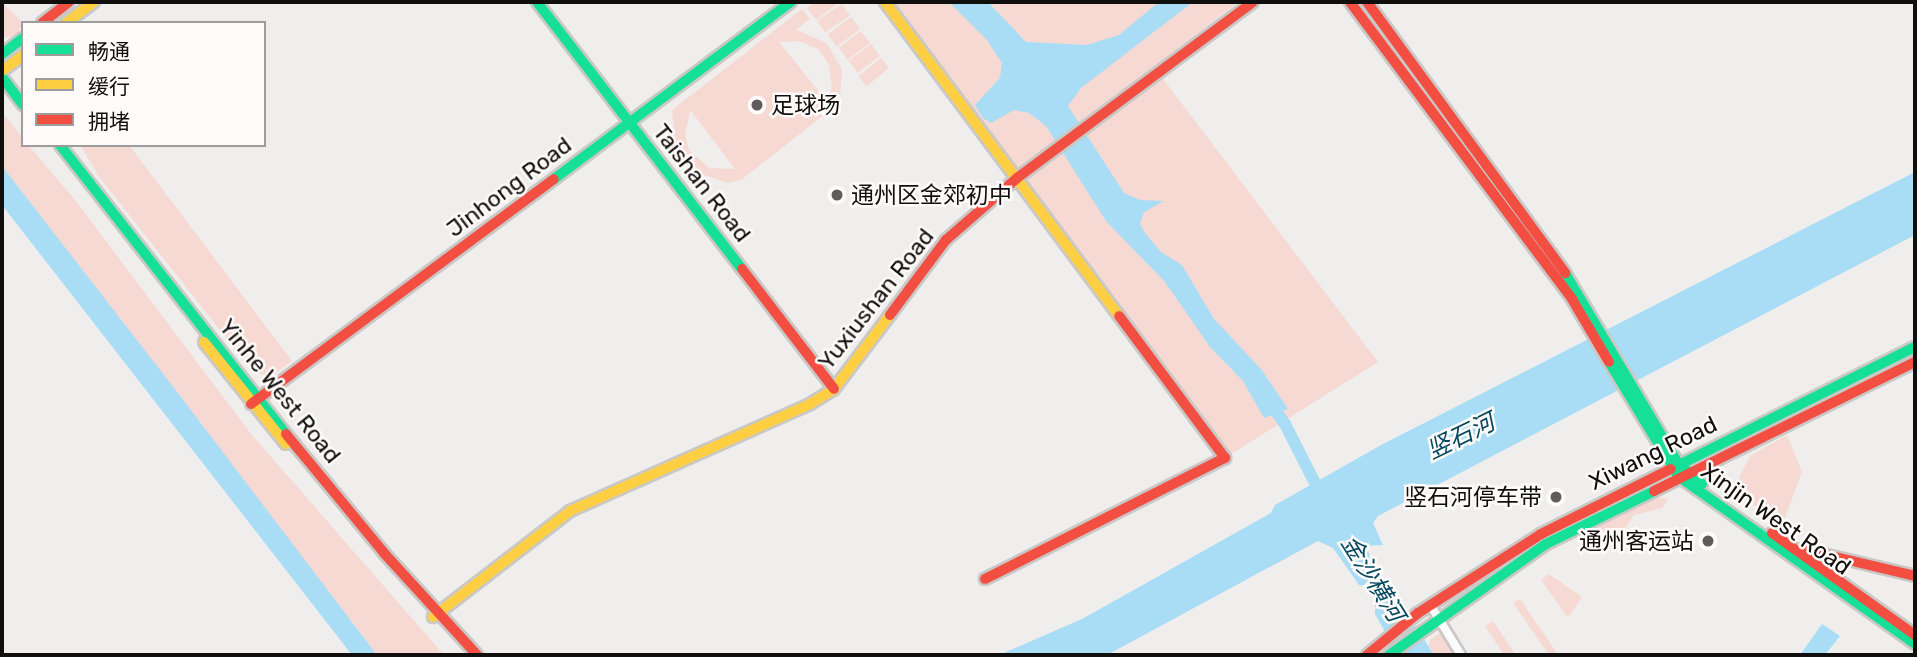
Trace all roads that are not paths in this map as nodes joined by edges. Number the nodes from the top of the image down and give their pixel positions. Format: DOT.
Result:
graph roads {
  1 [pos="69,2"];
  2 [pos="94,2"];
  3 [pos="537,2"];
  4 [pos="791,2"];
  5 [pos="884,2"];
  6 [pos="1253,2"];
  7 [pos="1350,2"];
  8 [pos="1367,2"];
  9 [pos="45,21"];
  10 [pos="69,21"];
  11 [pos="21,40"];
  12 [pos="2,54"];
  13 [pos="21,57"];
  14 [pos="2,71"];
  15 [pos="21,93"];
  16 [pos="21,102"];
  17 [pos="629,123"];
  18 [pos="55,147"];
  19 [pos="62,147"];
  20 [pos="1017,178"];
  21 [pos="1575,296"];
  22 [pos="1915,348"];
  23 [pos="1915,362"];
  24 [pos="834,389"];
  25 [pos="254,401"];
  26 [pos="1678,469"];
  27 [pos="1766,537"];
  28 [pos="1796,548"];
  29 [pos="1915,576"];
  30 [pos="985,579"];
  31 [pos="1431,606"];
  32 [pos="436,615"];
  33 [pos="1438,619"];
  34 [pos="1915,635"];
  35 [pos="1915,644"];
  36 [pos="468,655"];
  37 [pos="477,655"];
  38 [pos="1367,655"];
  39 [pos="1389,655"];
  40 [pos="1461,655"];
  1 -- 9 [label="main road"];
  2 -- 10 [label="main road"];
  3 -- 17 [label="main road, Taishan Road"];
  4 -- 17 [label="main road, Jinhong Road"];
  5 -- 20 [label="main road"];
  6 -- 20 [label="main road, Yuxiushan Road"];
  7 -- 21 [label="main road"];
  8 -- 21 [label="main road"];
  11 -- 12 [label="main road"];
  13 -- 14 [label="main road"];
  14 -- 15 [label="main road"];
  14 -- 16 [label="main road"];
  17 -- 24 [label="main road, Taishan Road"];
  17 -- 25 [label="main road, Jinhong Road"];
  18 -- 25 [label="main road, Yinhe West Road"];
  19 -- 25 [label="main road, Yinhe West Road"];
  20 -- 24 [label="main road, Yuxiushan Road"];
  20 -- 30 [label="main road"];
  21 -- 26 [label="main road, Xinjin West Road"];
  22 -- 26 [label="main road, Xiwang Road"];
  23 -- 26 [label="main road, Xiwang Road"];
  24 -- 32 [label="main road, Yuxiushan Road"];
  25 -- 32 [label="main road, Yinhe West Road"];
  26 -- 27 [label="main road, Xinjin West Road"];
  26 -- 28 [label="main road, Xinjin West Road"];
  26 -- 31 [label="main road, Xiwang Road"];
  26 -- 33 [label="main road, Xiwang Road"];
  27 -- 28 [label="main road"];
  27 -- 35 [label="main road, Xinjin West Road"];
  28 -- 29 [label="main road"];
  28 -- 34 [label="main road, Xinjin West Road"];
  31 -- 33 [label="street"];
  31 -- 38 [label="main road, Xiwang Road"];
  32 -- 36 [label="main road, Yinhe West Road"];
  32 -- 37 [label="main road, Yinhe West Road"];
  33 -- 39 [label="main road, Xiwang Road"];
  33 -- 40 [label="street"];
}
